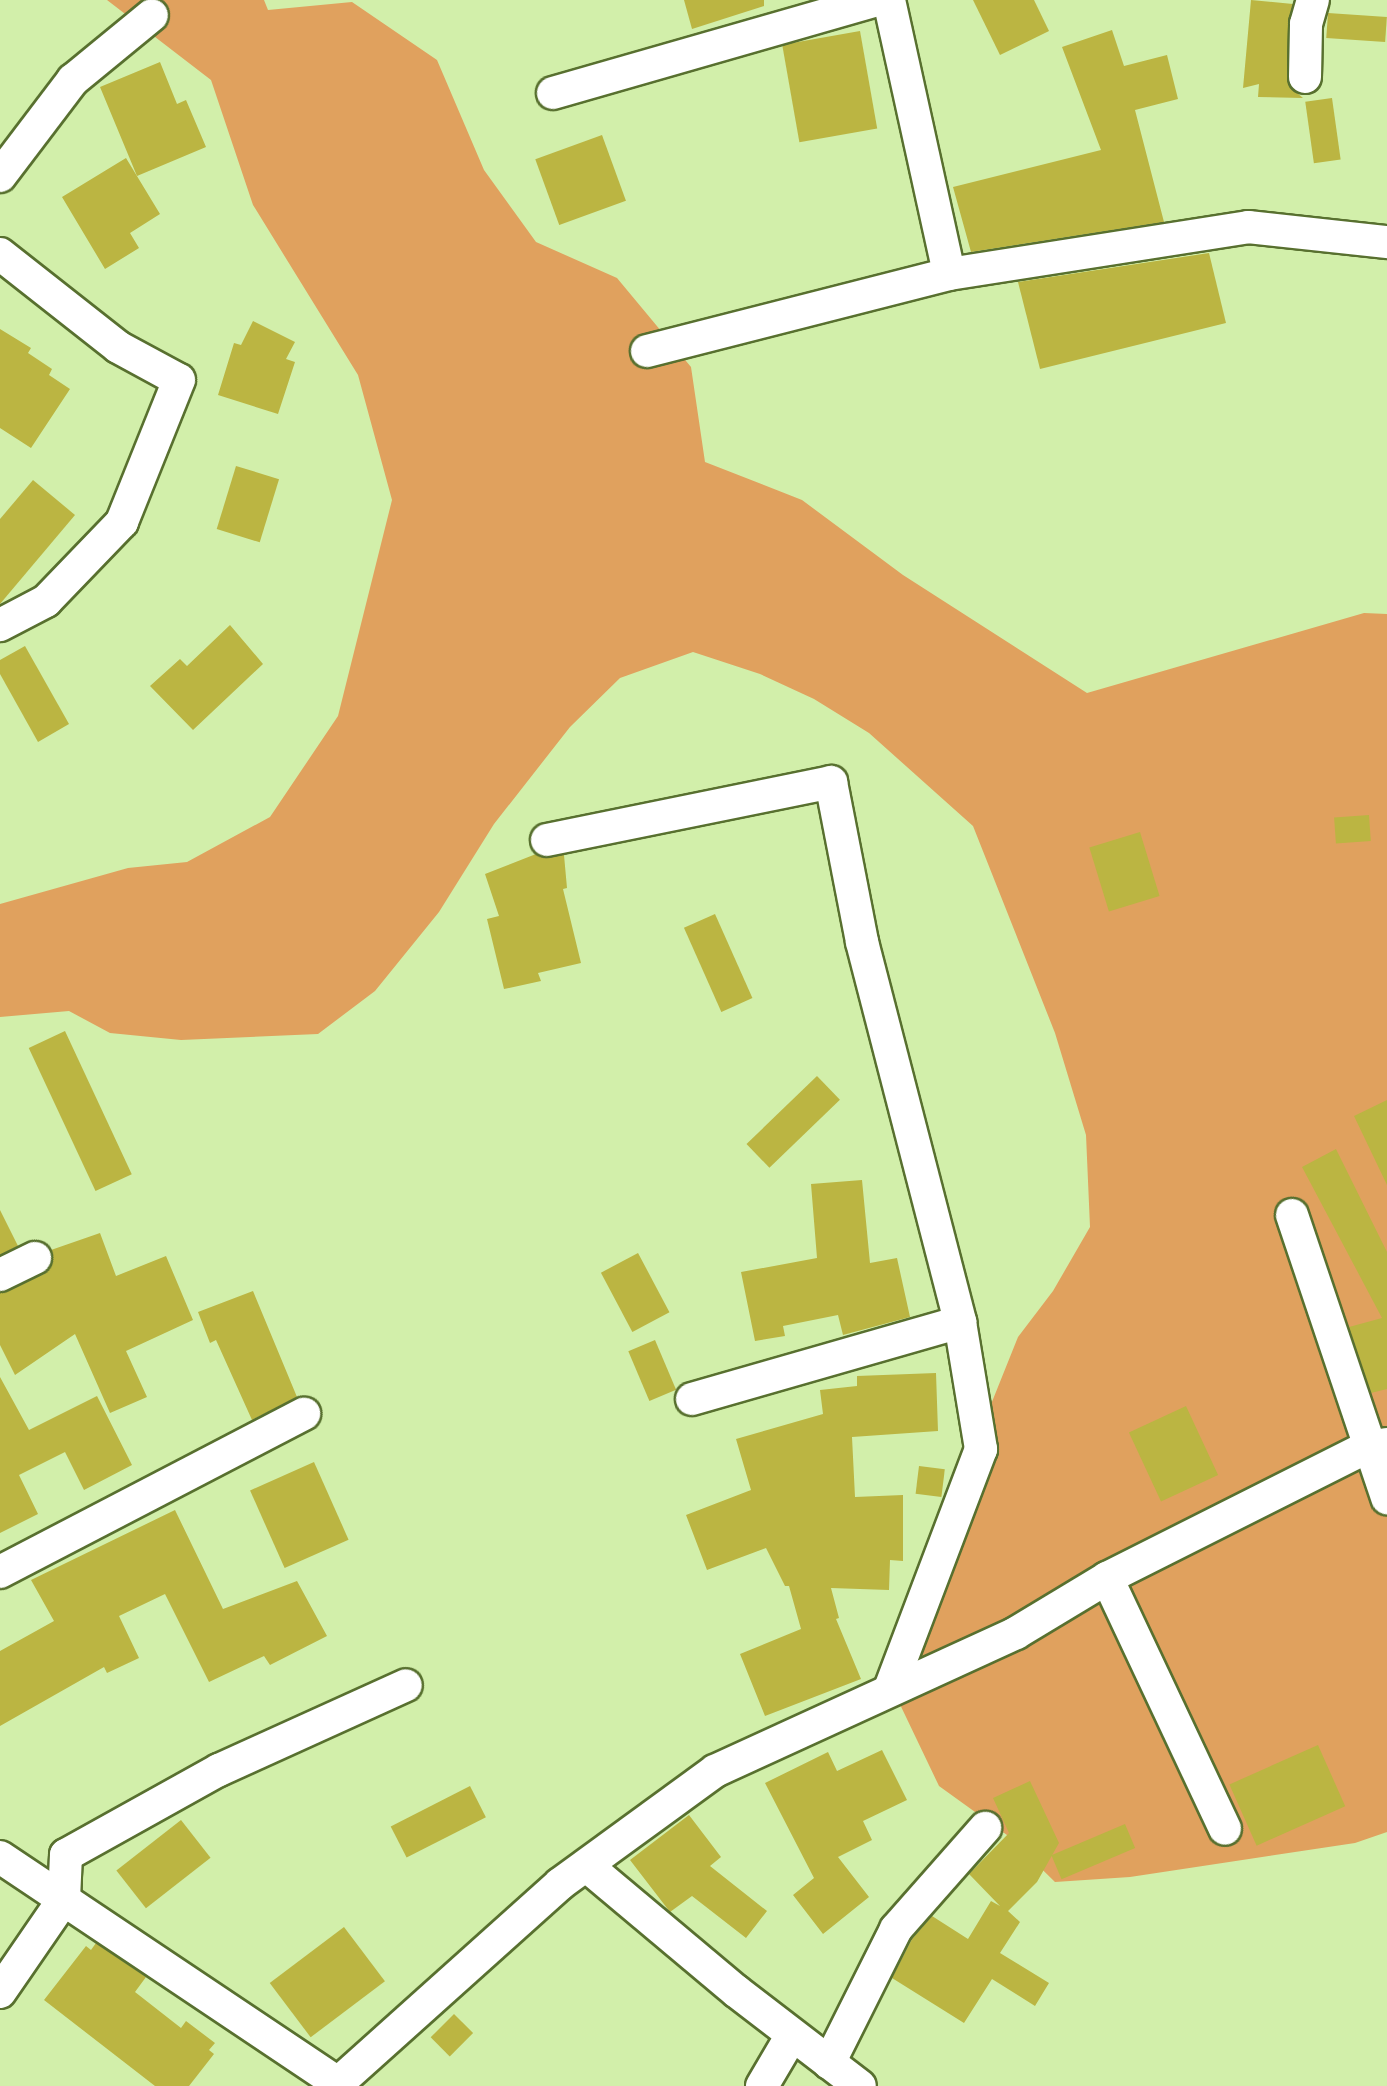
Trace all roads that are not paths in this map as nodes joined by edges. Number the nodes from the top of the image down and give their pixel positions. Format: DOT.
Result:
graph roads {
  1 [pos="877,0"];
  2 [pos="889,0"];
  3 [pos="1312,0"];
  4 [pos="152,15"];
  5 [pos="1305,77"];
  6 [pos="553,93"];
  7 [pos="0,176"];
  8 [pos="1387,242"];
  9 [pos="0,254"];
  10 [pos="949,274"];
  11 [pos="647,351"];
  12 [pos="0,625"];
  13 [pos="547,840"];
  14 [pos="1292,1215"];
  15 [pos="35,1258"];
  16 [pos="0,1275"];
  17 [pos="960,1322"];
  18 [pos="692,1399"];
  19 [pos="304,1414"];
  20 [pos="1378,1446"];
  21 [pos="1387,1498"];
  22 [pos="0,1572"];
  23 [pos="1107,1578"];
  24 [pos="406,1685"];
  25 [pos="890,1688"];
  26 [pos="985,1828"];
  27 [pos="1225,1829"];
  28 [pos="0,1857"];
  29 [pos="587,1866"];
  30 [pos="64,1899"];
  31 [pos="0,1992"];
  32 [pos="792,2035"];
  33 [pos="829,2063"];
  34 [pos="336,2084"];
  35 [pos="762,2086"];
  36 [pos="860,2086"];
  1 -- 6 [label="street"];
  2 -- 10 [label="street"];
  3 -- 5 [label="street"];
  4 -- 7 [label="street"];
  8 -- 10 [label="street"];
  9 -- 12 [label="street"];
  10 -- 11 [label="street"];
  13 -- 17 [label="street"];
  14 -- 20 [label="street"];
  15 -- 16 [label="street"];
  17 -- 18 [label="street"];
  17 -- 25 [label="street"];
  19 -- 22 [label="street"];
  20 -- 21 [label="street"];
  20 -- 23 [label="street"];
  23 -- 25 [label="street"];
  23 -- 27 [label="street"];
  24 -- 30 [label="street"];
  25 -- 29 [label="street"];
  26 -- 33 [label="street"];
  28 -- 30 [label="street"];
  29 -- 32 [label="street"];
  29 -- 34 [label="street"];
  30 -- 31 [label="street"];
  30 -- 34 [label="street"];
  32 -- 33 [label="street"];
  32 -- 35 [label="street"];
  33 -- 36 [label="street"];
}
